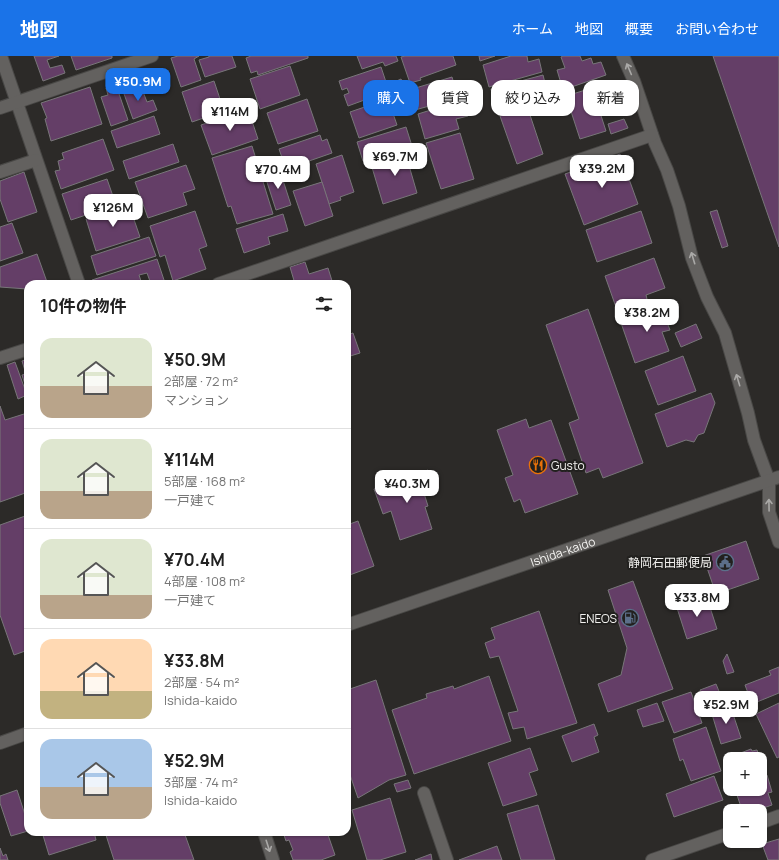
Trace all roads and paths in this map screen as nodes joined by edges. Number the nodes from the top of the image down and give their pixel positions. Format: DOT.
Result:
graph roads {
  1 [pos="1,56"];
  2 [pos="152,56"];
  3 [pos="623,56"];
  4 [pos="17,102"];
  5 [pos="0,108"];
  6 [pos="652,135"];
  7 [pos="36,160"];
  8 [pos="0,172"];
  9 [pos="78,280"];
  10 [pos="230,280"];
  11 [pos="24,350"];
  12 [pos="0,358"];
  13 [pos="774,479"];
  14 [pos="779,542"];
  15 [pos="351,623"];
  16 [pos="24,735"];
  17 [pos="0,743"];
  18 [pos="424,793"];
  19 [pos="779,816"];
  20 [pos="767,820"];
  21 [pos="723,835"];
  22 [pos="265,836"];
  23 [pos="273,860"];
  24 [pos="447,860"];
  25 [pos="652,860"];
  1 -- 4 [label="street"];
  2 -- 4 [label="street"];
  6 -- 3 [label="street, one-way"];
  4 -- 5 [label="street"];
  4 -- 7 [label="street"];
  6 -- 10 [label="street"];
  13 -- 6 [label="street, one-way"];
  7 -- 8 [label="street"];
  7 -- 9 [label="street"];
  11 -- 12 [label="street"];
  14 -- 13 [label="street, one-way"];
  13 -- 15 [label="street, Ishida-kaido"];
  16 -- 17 [label="street"];
  18 -- 24 [label="street"];
  19 -- 20 [label="street"];
  21 -- 25 [label="street"];
  22 -- 23 [label="street, one-way"];
}
